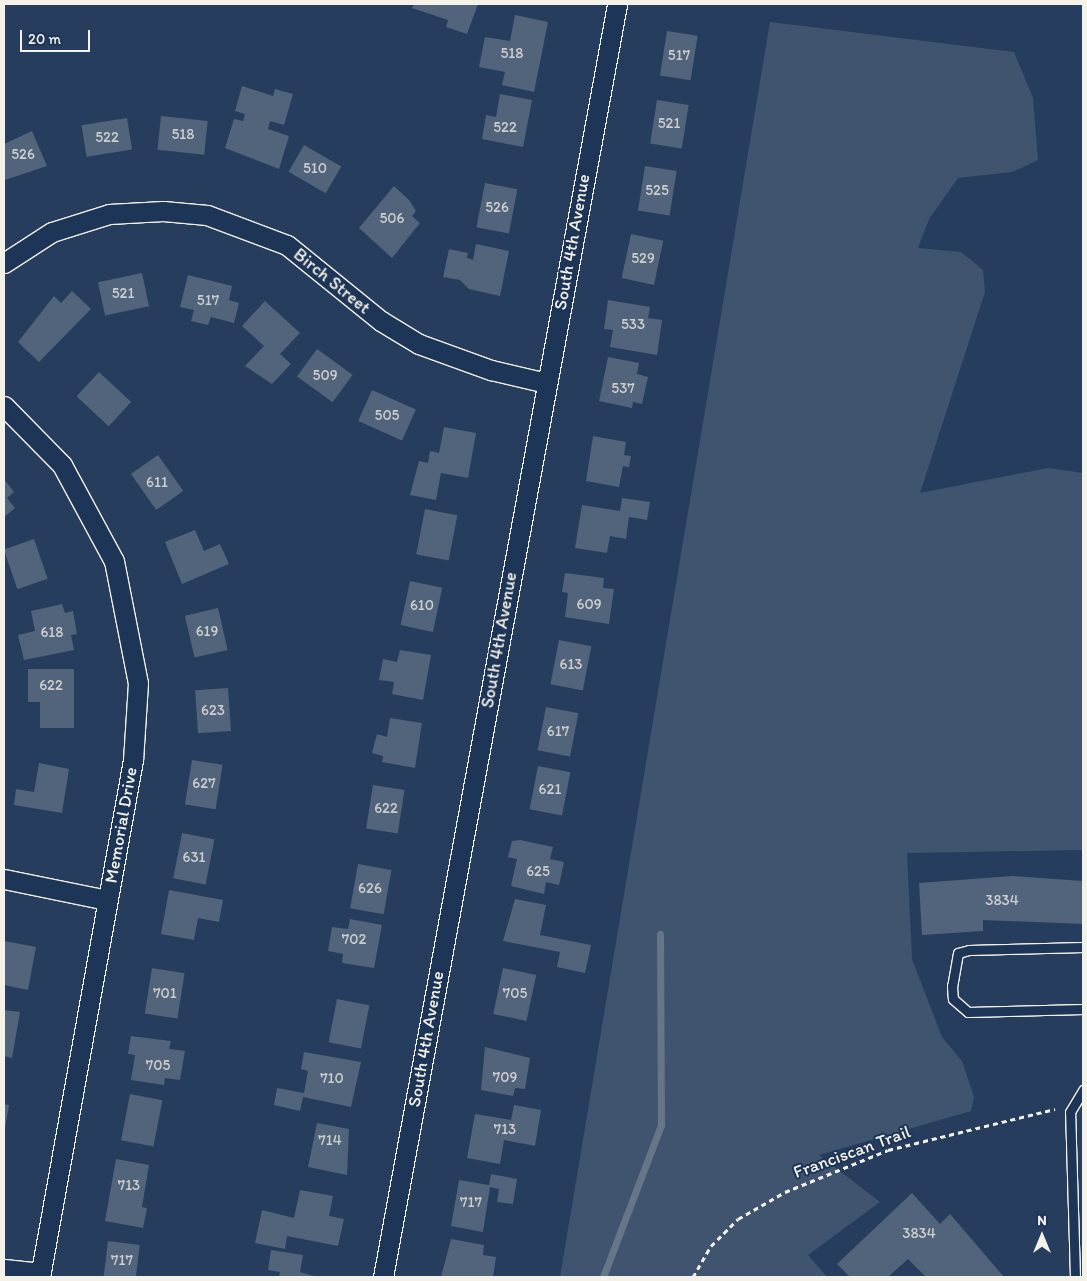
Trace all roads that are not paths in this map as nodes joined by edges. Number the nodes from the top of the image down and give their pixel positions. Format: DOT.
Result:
graph roads {
  1 [pos="617,4"];
  2 [pos="4,263"];
  3 [pos="546,383"];
  4 [pos="4,406"];
  5 [pos="4,879"];
  6 [pos="107,900"];
  7 [pos="1083,947"];
  8 [pos="1083,1009"];
  9 [pos="1083,1090"];
  10 [pos="4,1268"];
  11 [pos="41,1275"];
  12 [pos="383,1277"];
  13 [pos="1075,1277"];
  1 -- 3 [label="street, South 4th Avenue"];
  2 -- 3 [label="street, Birch Street"];
  3 -- 12 [label="street, South 4th Avenue"];
  4 -- 6 [label="street, Memorial Drive"];
  5 -- 6 [label="street"];
  6 -- 11 [label="street, Memorial Drive"];
  7 -- 8 [label="lane"];
  9 -- 13 [label="lane"];
  10 -- 11 [label="street"];
}
